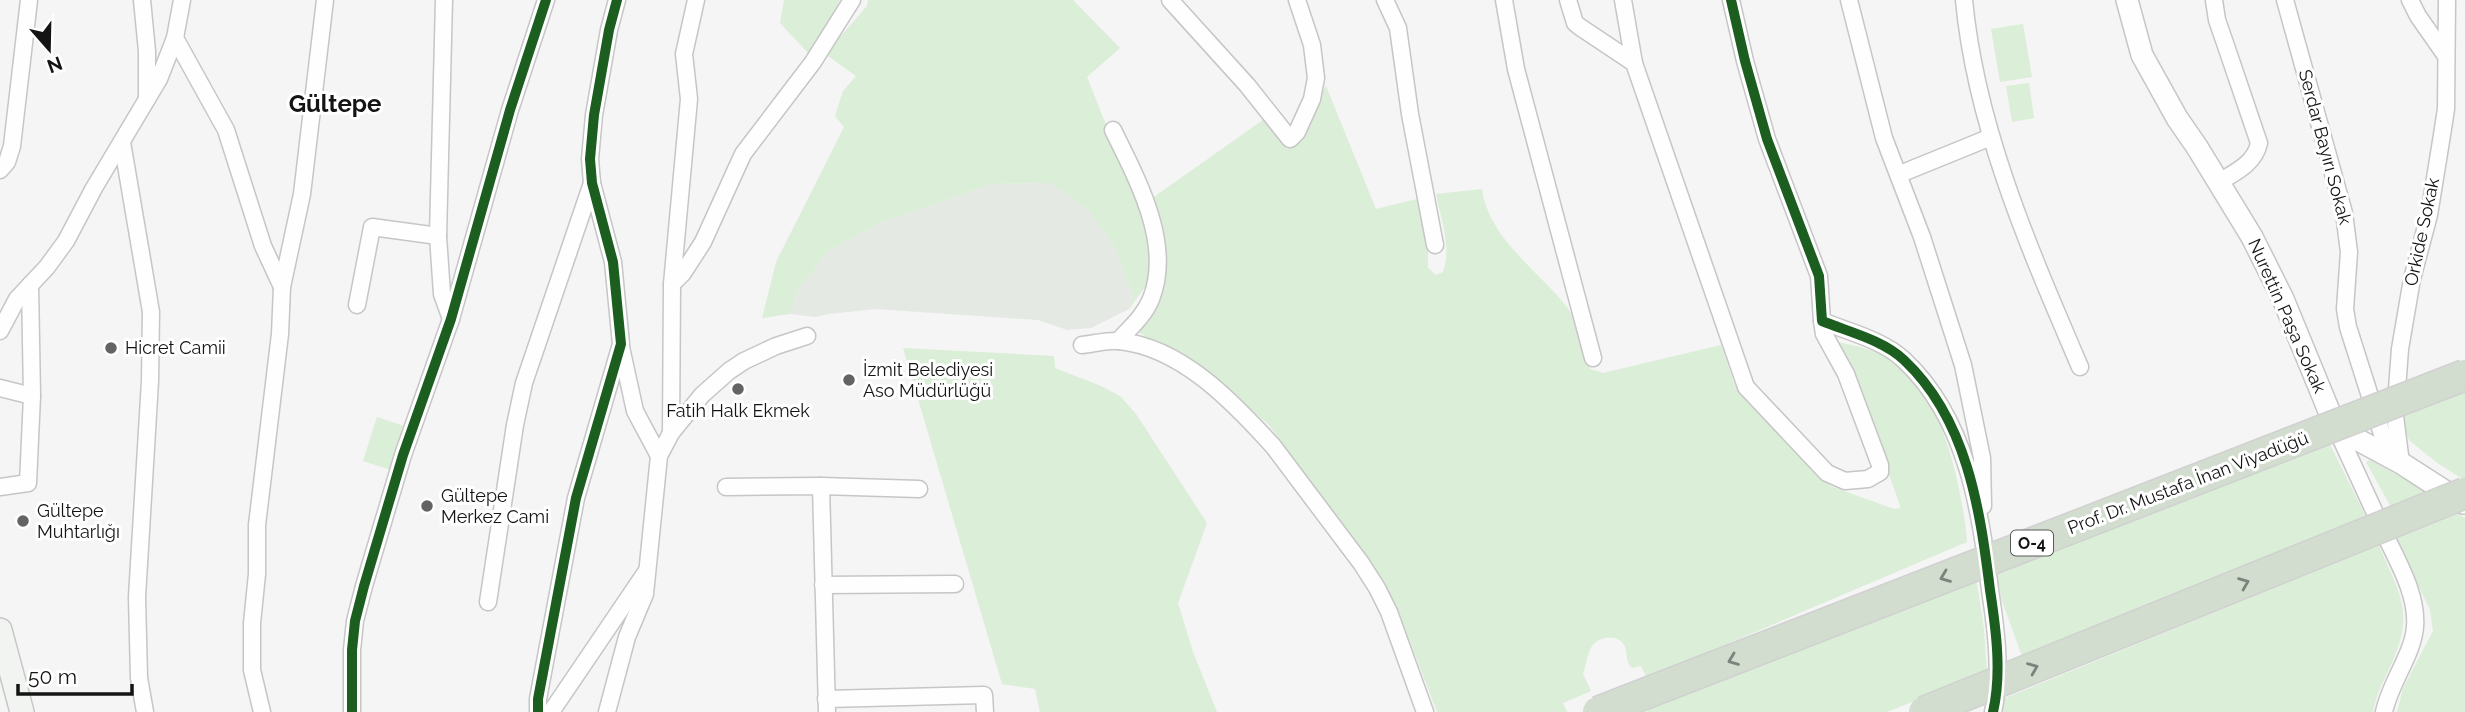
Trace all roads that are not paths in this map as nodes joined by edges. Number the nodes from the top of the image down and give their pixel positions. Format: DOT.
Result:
graph roads {
  1 [pos="29,0"];
  2 [pos="142,0"];
  3 [pos="182,0"];
  4 [pos="325,0"];
  5 [pos="444,0"];
  6 [pos="546,0"];
  7 [pos="617,0"];
  8 [pos="696,0"];
  9 [pos="852,0"];
  10 [pos="1170,0"];
  11 [pos="1297,0"];
  12 [pos="1385,0"];
  13 [pos="1504,0"];
  14 [pos="1568,0"];
  15 [pos="1623,0"];
  16 [pos="1731,0"];
  17 [pos="1849,0"];
  18 [pos="1964,0"];
  19 [pos="2127,0"];
  20 [pos="2214,0"];
  21 [pos="2285,0"];
  22 [pos="2410,0"];
  23 [pos="2447,0"];
  24 [pos="175,38"];
  25 [pos="2446,56"];
  26 [pos="1634,63"];
  27 [pos="146,99"];
  28 [pos="1113,131"];
  29 [pos="1991,137"];
  30 [pos="122,142"];
  31 [pos="0,170"];
  32 [pos="1900,174"];
  33 [pos="2219,182"];
  34 [pos="592,183"];
  35 [pos="438,236"];
  36 [pos="1435,245"];
  37 [pos="672,284"];
  38 [pos="30,285"];
  39 [pos="282,287"];
  40 [pos="357,305"];
  41 [pos="451,319"];
  42 [pos="1822,321"];
  43 [pos="0,331"];
  44 [pos="807,336"];
  45 [pos="1118,341"];
  46 [pos="621,344"];
  47 [pos="1082,345"];
  48 [pos="1593,358"];
  49 [pos="2080,367"];
  50 [pos="2465,375"];
  51 [pos="0,388"];
  52 [pos="32,396"];
  53 [pos="2336,428"];
  54 [pos="671,433"];
  55 [pos="659,456"];
  56 [pos="2395,460"];
  57 [pos="821,486"];
  58 [pos="0,487"];
  59 [pos="726,487"];
  60 [pos="919,489"];
  61 [pos="2465,493"];
  62 [pos="2465,504"];
  63 [pos="1982,523"];
  64 [pos="649,568"];
  65 [pos="955,584"];
  66 [pos="823,585"];
  67 [pos="488,602"];
  68 [pos="0,630"];
  69 [pos="826,706"];
  70 [pos="22,712"];
  71 [pos="145,712"];
  72 [pos="262,712"];
  73 [pos="352,712"];
  74 [pos="538,712"];
  75 [pos="551,712"];
  76 [pos="607,712"];
  77 [pos="985,712"];
  78 [pos="1425,712"];
  79 [pos="1598,712"];
  80 [pos="1924,712"];
  81 [pos="1993,712"];
  82 [pos="2384,712"];
  1 -- 31 [label="street"];
  2 -- 27 [label="street"];
  3 -- 24 [label="street"];
  4 -- 39 [label="street"];
  5 -- 35 [label="street"];
  6 -- 41 [label="street"];
  7 -- 34 [label="street"];
  8 -- 37 [label="street"];
  9 -- 37 [label="street"];
  10 -- 11 [label="street"];
  12 -- 36 [label="street"];
  13 -- 48 [label="street"];
  14 -- 26 [label="street"];
  15 -- 26 [label="street"];
  16 -- 42 [label="street"];
  17 -- 32 [label="street"];
  18 -- 29 [label="street"];
  19 -- 33 [label="street, Nurettin Paşa Sokak"];
  20 -- 33 [label="street"];
  21 -- 56 [label="street, Serdar Bayırı Sokak"];
  22 -- 25 [label="street"];
  23 -- 25 [label="street, Orkide Sokak"];
  24 -- 27 [label="street"];
  24 -- 39 [label="street"];
  25 -- 56 [label="street, Orkide Sokak"];
  26 -- 42 [label="street"];
  27 -- 30 [label="street"];
  28 -- 45 [label="street"];
  29 -- 32 [label="street"];
  29 -- 49 [label="street"];
  30 -- 38 [label="street"];
  30 -- 71 [label="street"];
  32 -- 63 [label="street"];
  33 -- 53 [label="street, Nurettin Paşa Sokak"];
  34 -- 46 [label="street"];
  34 -- 67 [label="street"];
  35 -- 40 [label="street"];
  35 -- 41 [label="street"];
  37 -- 54 [label="street"];
  38 -- 43 [label="street"];
  38 -- 52 [label="street"];
  39 -- 72 [label="street"];
  41 -- 73 [label="street"];
  42 -- 63 [label="street"];
  44 -- 54 [label="street"];
  45 -- 47 [label="street"];
  45 -- 78 [label="street"];
  46 -- 55 [label="street"];
  46 -- 74 [label="street"];
  50 -- 79 [label="highway, Prof. Dr. Mustafa İnan Viyadüğü / O-4, one-way, bridge"];
  51 -- 52 [label="street"];
  52 -- 58 [label="street"];
  53 -- 56 [label="street"];
  53 -- 82 [label="street"];
  54 -- 55 [label="street"];
  55 -- 64 [label="street"];
  56 -- 62 [label="street"];
  57 -- 59 [label="street"];
  57 -- 60 [label="street"];
  57 -- 66 [label="street"];
  80 -- 61 [label="highway, one-way, bridge"];
  63 -- 81 [label="street"];
  64 -- 75 [label="street"];
  64 -- 76 [label="street"];
  65 -- 66 [label="street"];
  66 -- 69 [label="street"];
  68 -- 70 [label="main road"];
  69 -- 77 [label="street"];
}
